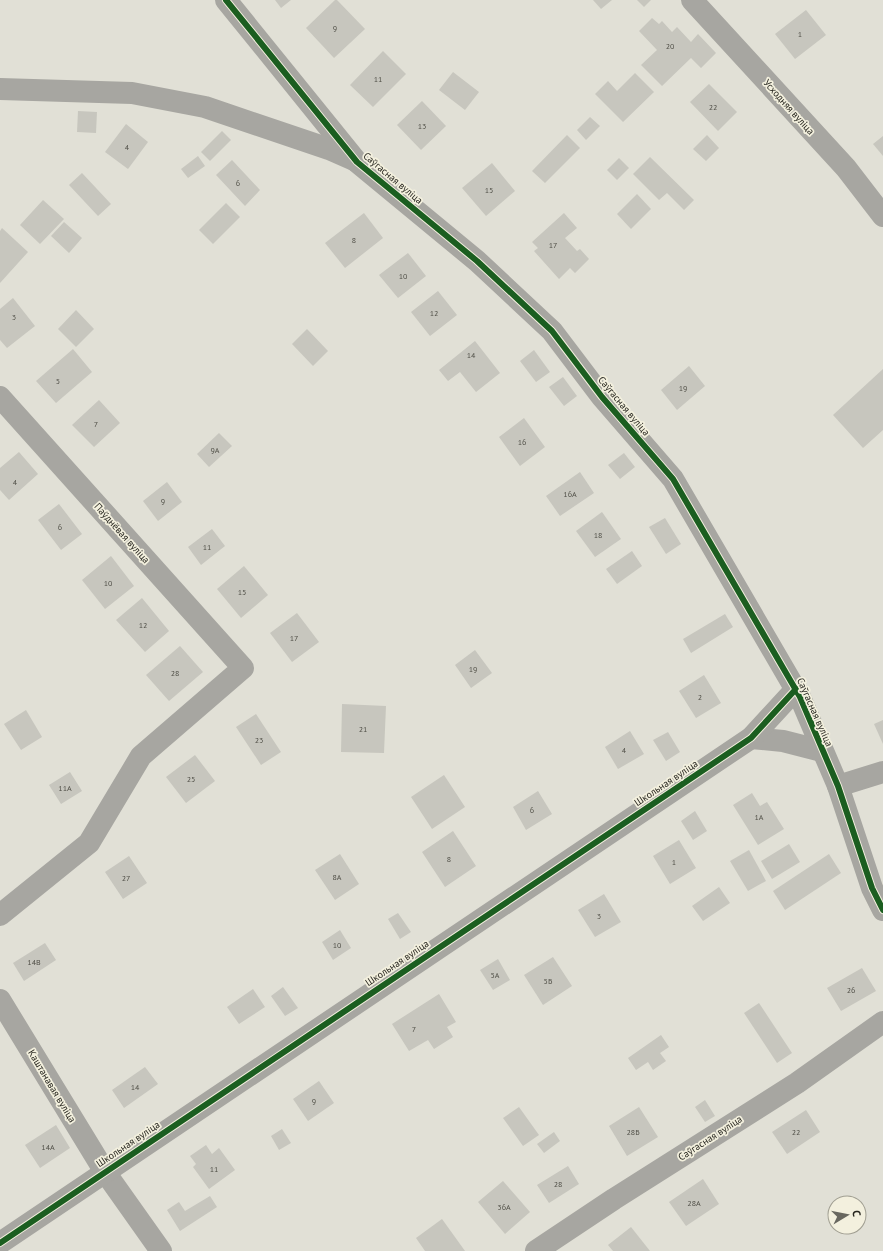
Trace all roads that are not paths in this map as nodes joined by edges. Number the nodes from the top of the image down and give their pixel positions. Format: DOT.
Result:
graph roads {
  1 [pos="226,0"];
  2 [pos="692,0"];
  3 [pos="0,89"];
  4 [pos="357,162"];
  5 [pos="883,216"];
  6 [pos="0,397"];
  7 [pos="796,689"];
  8 [pos="751,738"];
  9 [pos="822,751"];
  10 [pos="883,772"];
  11 [pos="838,786"];
  12 [pos="883,910"];
  13 [pos="0,915"];
  14 [pos="0,1000"];
  15 [pos="883,1022"];
  16 [pos="105,1172"];
  17 [pos="0,1243"];
  18 [pos="161,1251"];
  19 [pos="536,1251"];
  1 -- 4 [label="street, Саўгасная вуліца"];
  2 -- 5 [label="street, Усходняя вуліца"];
  3 -- 4 [label="street"];
  4 -- 7 [label="street, Саўгасная вуліца"];
  6 -- 13 [label="street, Паўднёвая вуліца"];
  7 -- 8 [label="street, Школьная вуліца"];
  7 -- 9 [label="street, Саўгасная вуліца"];
  8 -- 9 [label="street"];
  8 -- 16 [label="street, Школьная вуліца"];
  9 -- 11 [label="street, Саўгасная вуліца"];
  10 -- 11 [label="street"];
  11 -- 12 [label="street, Саўгасная вуліца"];
  14 -- 16 [label="street, Каштанавая вуліца"];
  15 -- 19 [label="street, Саўгасная вуліца"];
  16 -- 17 [label="street, Школьная вуліца"];
  16 -- 18 [label="street, Каштанавая вуліца"];
}
